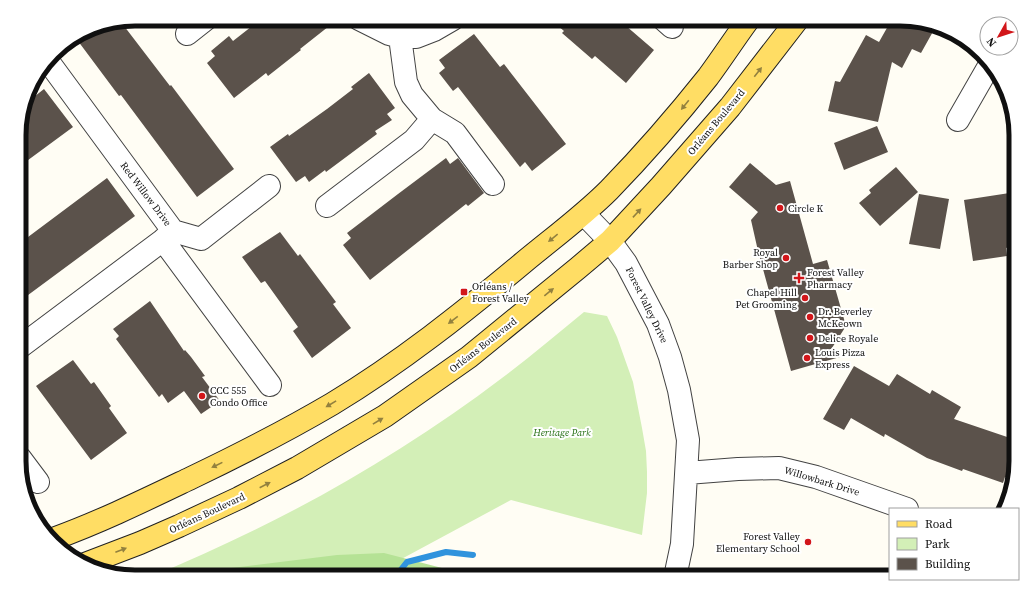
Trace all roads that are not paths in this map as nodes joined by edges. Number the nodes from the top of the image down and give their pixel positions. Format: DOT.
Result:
graph roads {
  1 [pos="197,26"];
  2 [pos="371,26"];
  3 [pos="441,26"];
  4 [pos="744,26"];
  5 [pos="793,26"];
  6 [pos="187,34"];
  7 [pos="400,37"];
  8 [pos="51,65"];
  9 [pos="987,69"];
  10 [pos="432,119"];
  11 [pos="958,120"];
  12 [pos="494,184"];
  13 [pos="269,186"];
  14 [pos="327,206"];
  15 [pos="584,214"];
  16 [pos="168,235"];
  17 [pos="610,241"];
  18 [pos="26,342"];
  19 [pos="270,385"];
  20 [pos="26,467"];
  21 [pos="687,473"];
  22 [pos="38,482"];
  23 [pos="904,508"];
  24 [pos="58,537"];
  25 [pos="92,561"];
  26 [pos="676,570"];
  1 -- 6 [label="street"];
  2 -- 7 [label="street"];
  3 -- 7 [label="street"];
  4 -- 15 [label="main road, one-way"];
  17 -- 5 [label="main road, Orléans Boulevard, one-way"];
  7 -- 10 [label="street"];
  8 -- 16 [label="street, Red Willow Drive"];
  9 -- 11 [label="street"];
  10 -- 12 [label="street"];
  10 -- 14 [label="street"];
  13 -- 16 [label="street"];
  15 -- 17 [label="street, Forest Valley Drive"];
  15 -- 24 [label="main road, one-way"];
  16 -- 18 [label="street, Red Willow Drive"];
  16 -- 19 [label="street"];
  17 -- 21 [label="street, Forest Valley Drive"];
  25 -- 17 [label="main road, Orléans Boulevard, one-way"];
  20 -- 22 [label="street"];
  21 -- 23 [label="street, Willowbark Drive"];
  21 -- 26 [label="street, Forest Valley Drive"];
}
